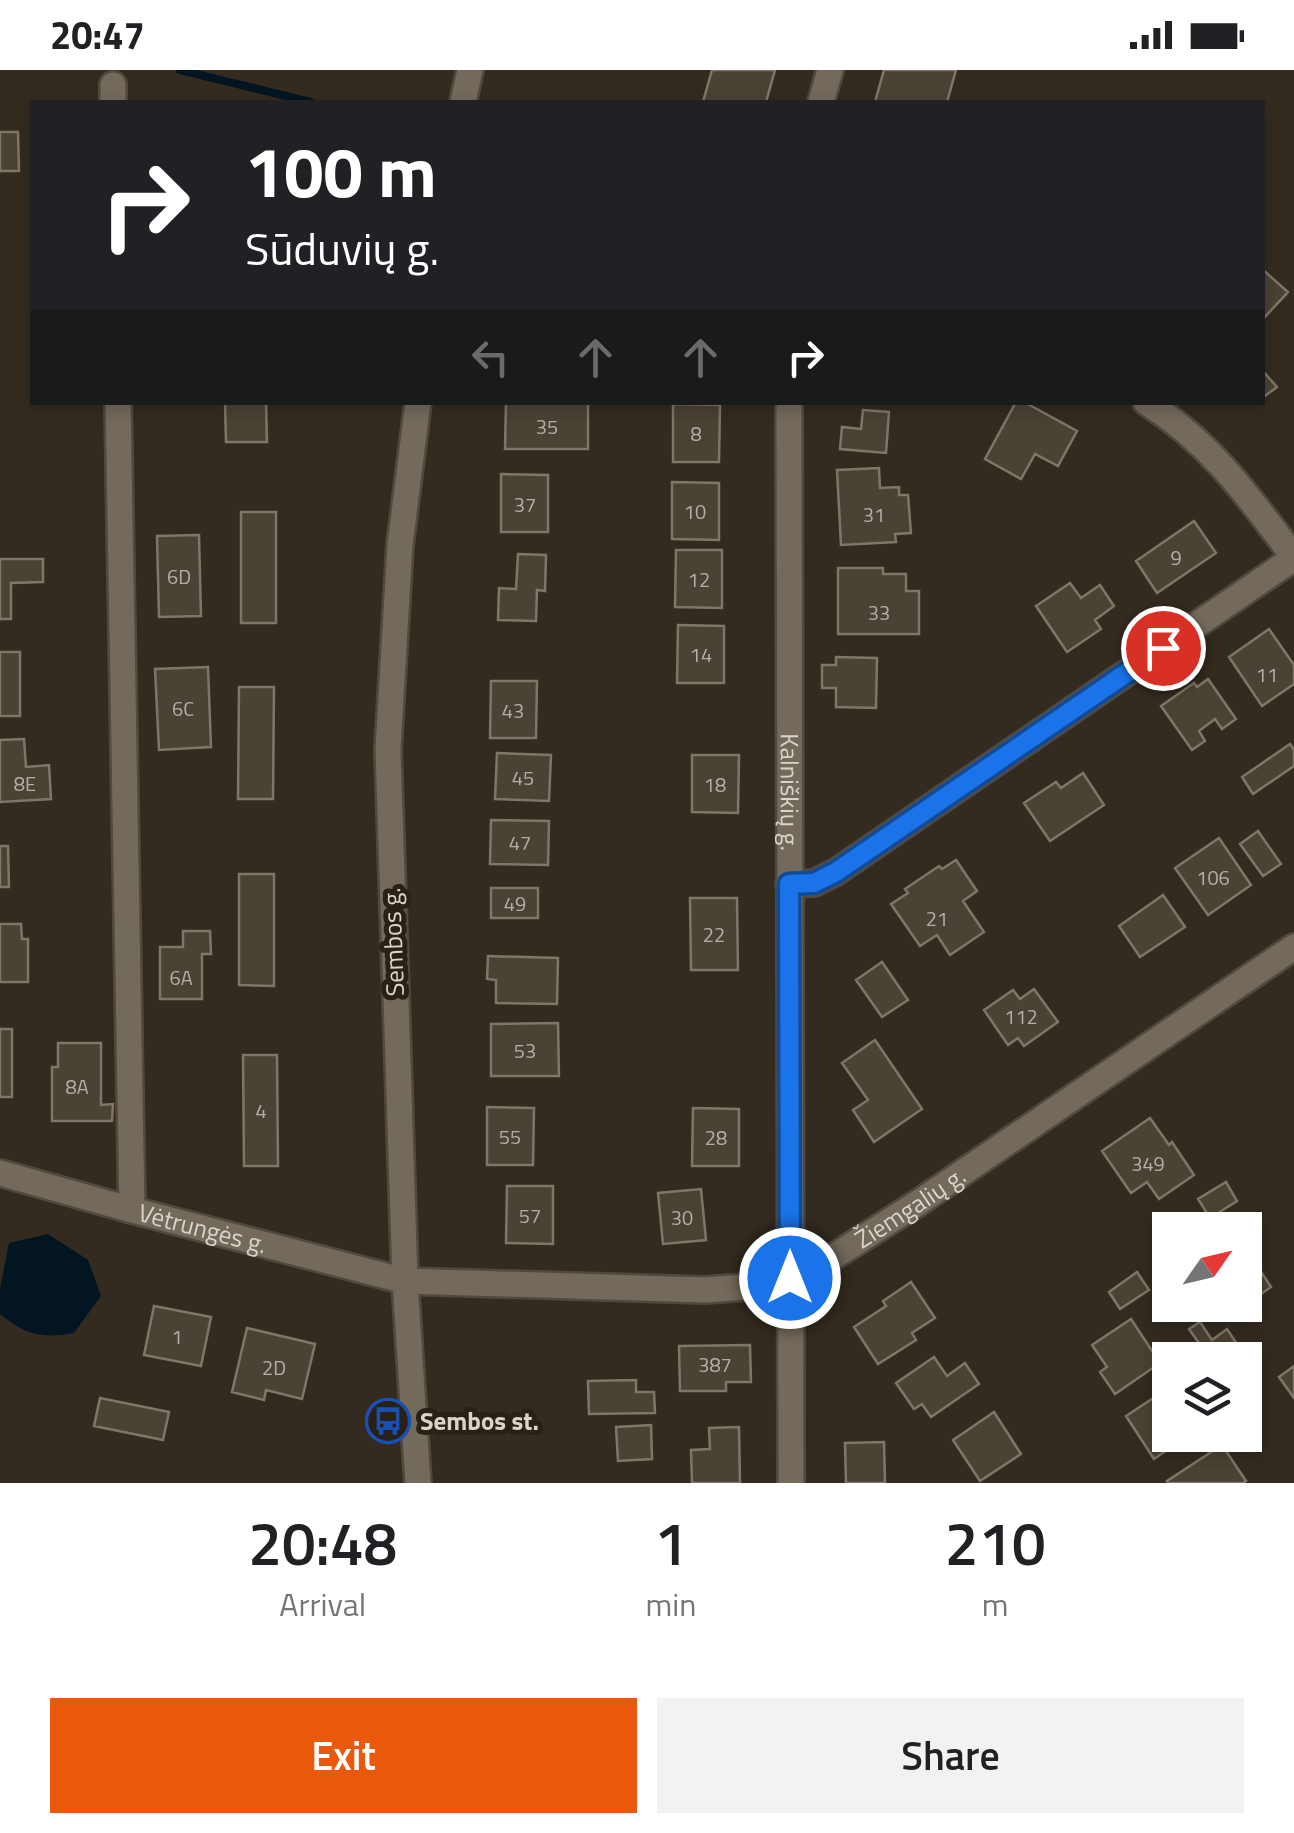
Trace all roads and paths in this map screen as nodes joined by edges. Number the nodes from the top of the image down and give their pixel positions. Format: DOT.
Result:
graph roads {
  1 [pos="470,70"];
  2 [pos="830,70"];
  3 [pos="463,100"];
  4 [pos="822,100"];
  5 [pos="118,405"];
  6 [pos="418,405"];
  7 [pos="789,405"];
  8 [pos="1151,405"];
  9 [pos="1294,557"];
  10 [pos="789,884"];
  11 [pos="1294,946"];
  12 [pos="0,1173"];
  13 [pos="132,1210"];
  14 [pos="790,1278"];
  15 [pos="406,1281"];
  16 [pos="418,1483"];
  17 [pos="791,1483"];
  1 -- 3 [label="street"];
  2 -- 4 [label="street"];
  5 -- 13 [label="street"];
  6 -- 15 [label="street, Sembos g."];
  7 -- 10 [label="street, Kalniškių g."];
  8 -- 9 [label="street"];
  9 -- 10 [label="street"];
  10 -- 14 [label="street, Kalniškių g."];
  11 -- 14 [label="street, Žiemgalių g."];
  12 -- 13 [label="street, Vėtrungės g."];
  13 -- 15 [label="street, Vėtrungės g."];
  14 -- 15 [label="street, Žiemgalių g."];
  14 -- 17 [label="street, Kalniškių g."];
  15 -- 16 [label="street, Sembos g."];
}
